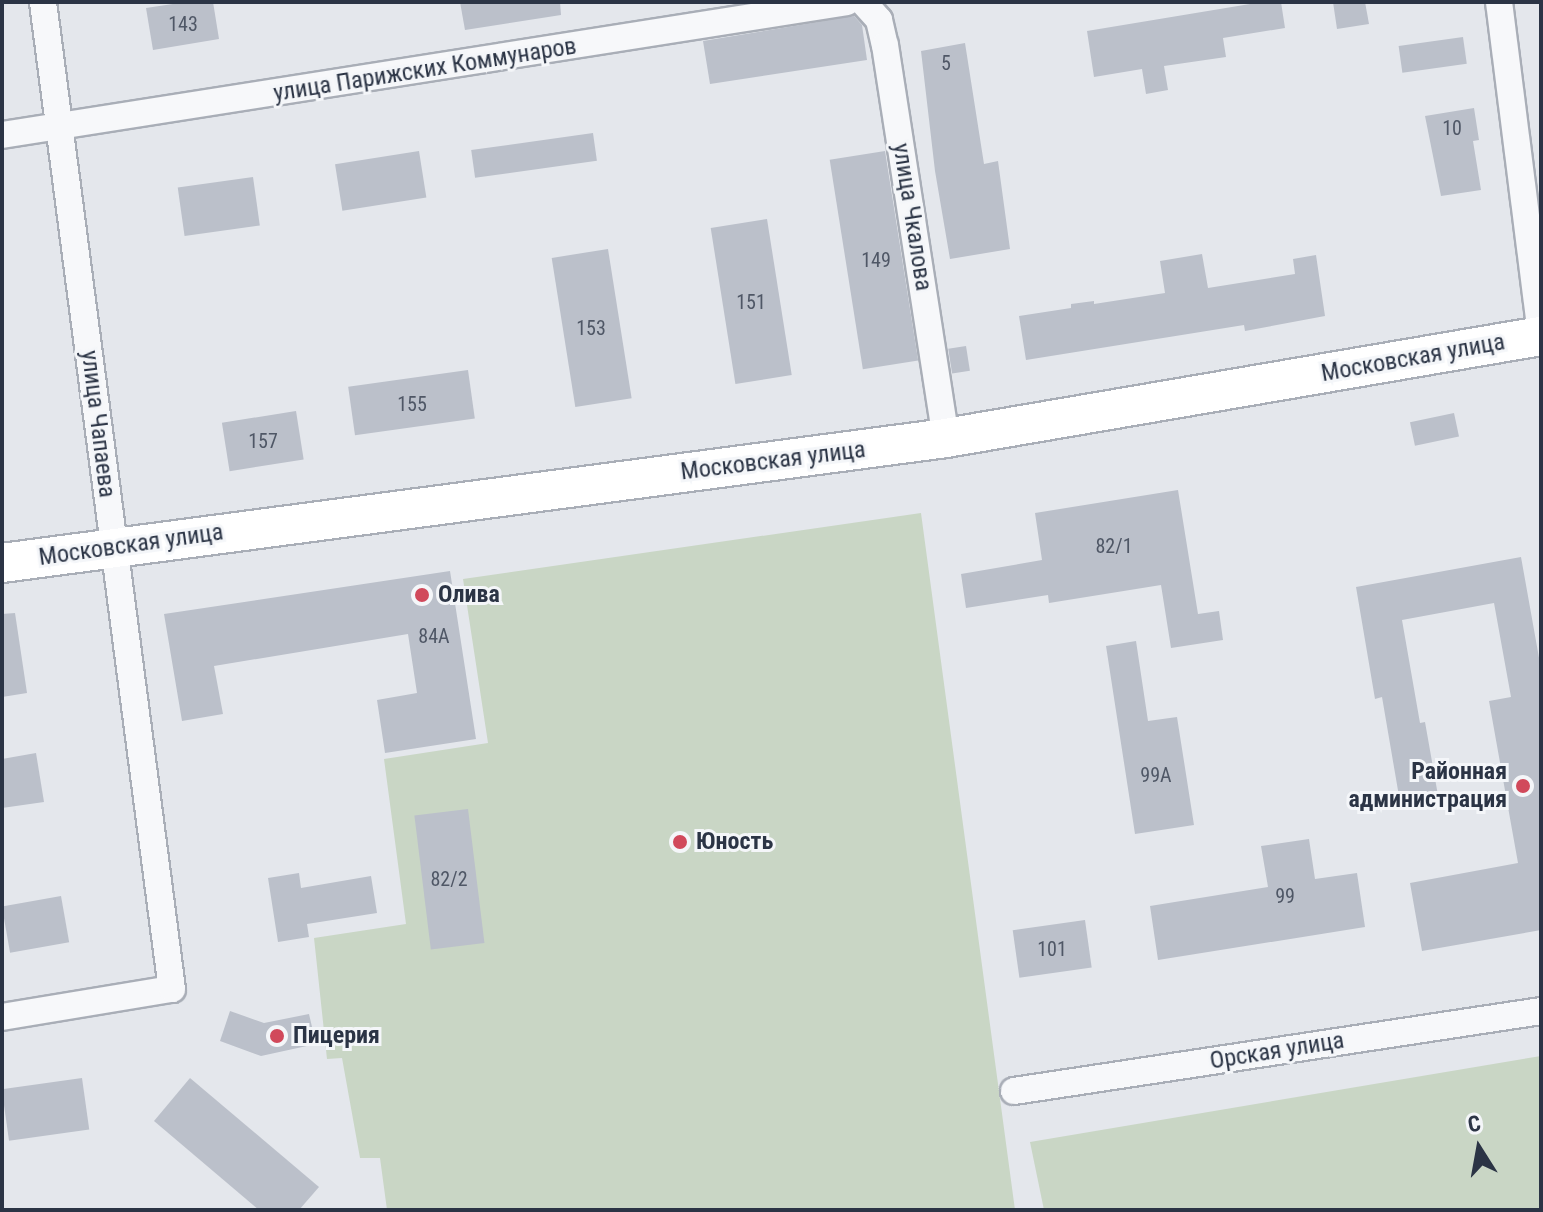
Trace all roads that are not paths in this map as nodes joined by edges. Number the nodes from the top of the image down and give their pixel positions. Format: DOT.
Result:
graph roads {
  1 [pos="43,2"];
  2 [pos="847,2"];
  3 [pos="863,2"];
  4 [pos="1499,2"];
  5 [pos="780,8"];
  6 [pos="60,126"];
  7 [pos="2,135"];
  8 [pos="1541,336"];
  9 [pos="946,438"];
  10 [pos="113,547"];
  11 [pos="2,563"];
  12 [pos="1541,1011"];
  13 [pos="2,1017"];
  14 [pos="1014,1091"];
  1 -- 6 [label="street, улица Чапаева"];
  2 -- 5 [label="street, улица Парижских Коммунаров"];
  3 -- 9 [label="street, улица Чкалова"];
  4 -- 8 [label="street"];
  5 -- 6 [label="street, улица Парижских Коммунаров"];
  6 -- 7 [label="street, улица Парижских Коммунаров"];
  6 -- 10 [label="street, улица Чапаева"];
  8 -- 9 [label="street, Московская улица"];
  9 -- 10 [label="street, Московская улица"];
  10 -- 11 [label="street, Московская улица"];
  10 -- 13 [label="street, улица Чапаева"];
  12 -- 14 [label="street, Орская улица"];
}
